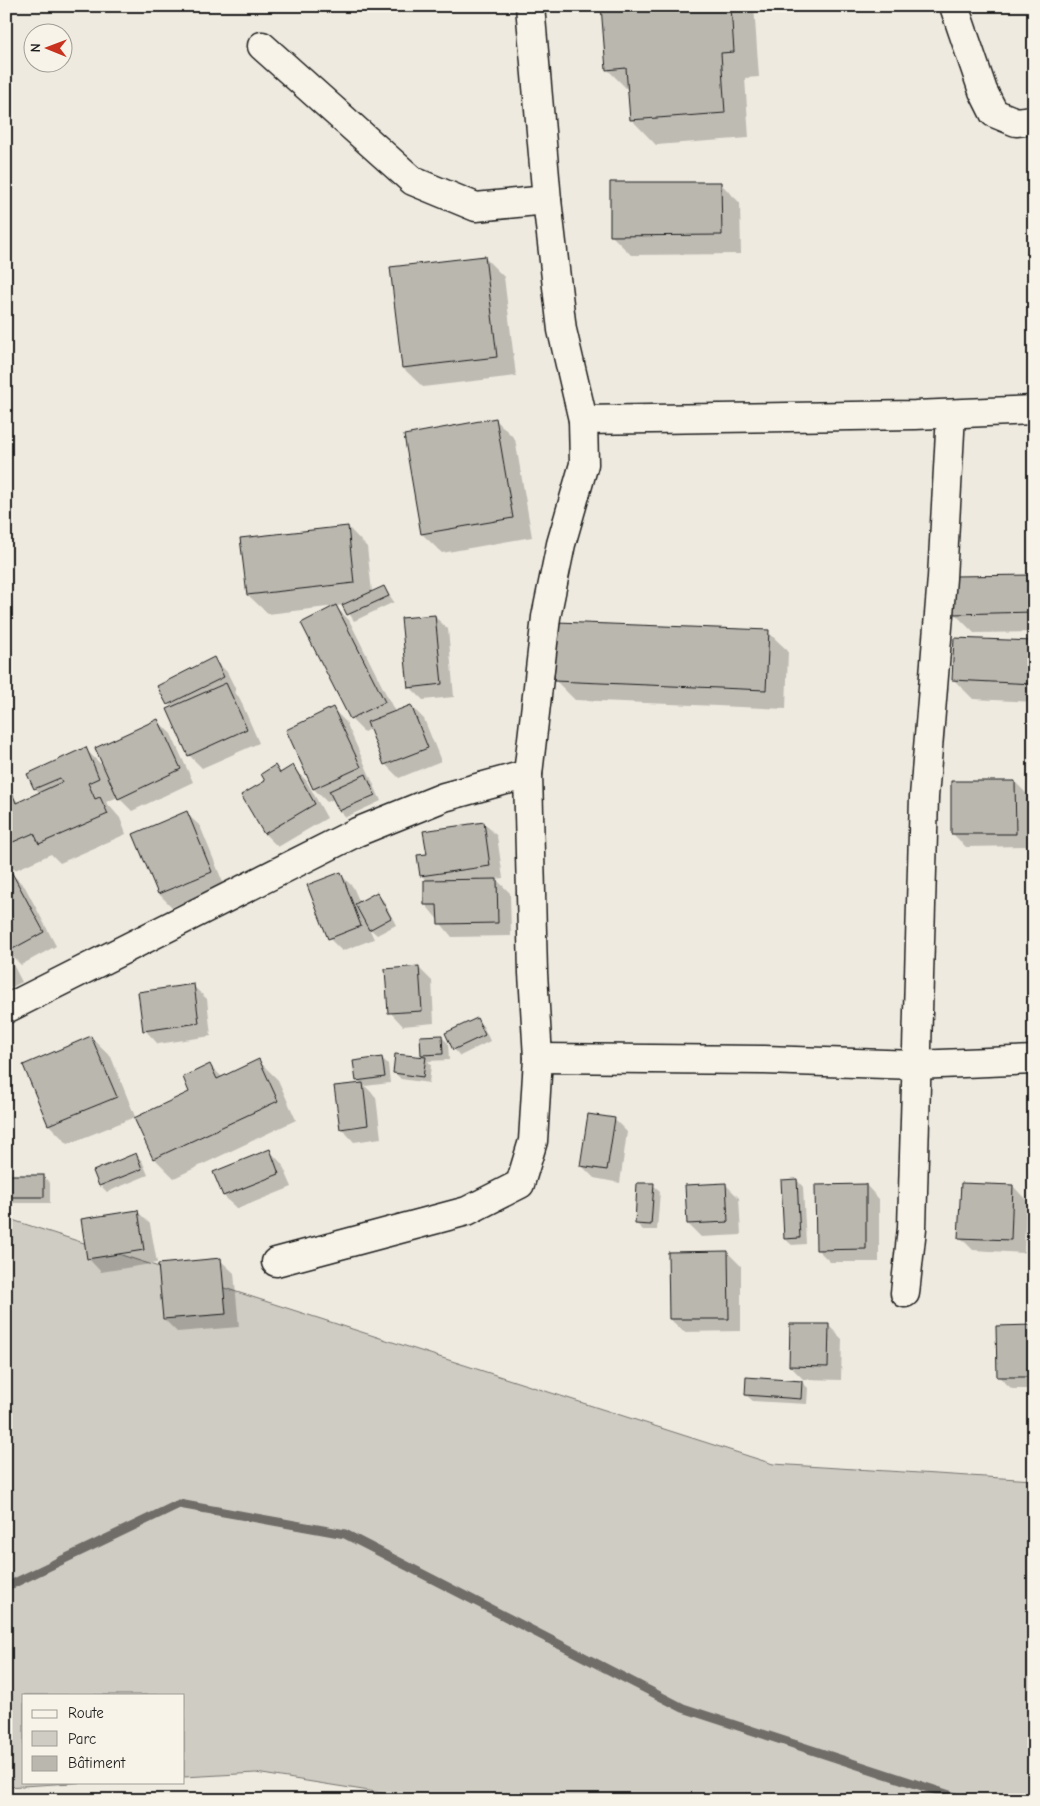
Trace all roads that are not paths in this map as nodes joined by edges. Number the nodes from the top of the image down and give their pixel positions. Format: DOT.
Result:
graph roads {
  1 [pos="530,6"];
  2 [pos="954,6"];
  3 [pos="262,46"];
  4 [pos="1034,120"];
  5 [pos="547,200"];
  6 [pos="1034,410"];
  7 [pos="951,414"];
  8 [pos="583,420"];
  9 [pos="528,774"];
  10 [pos="6,1009"];
  11 [pos="538,1058"];
  12 [pos="1034,1060"];
  13 [pos="916,1065"];
  14 [pos="276,1262"];
  15 [pos="905,1293"];
  1 -- 5 [label="street"];
  2 -- 4 [label="street"];
  3 -- 5 [label="street"];
  5 -- 8 [label="street"];
  6 -- 7 [label="street"];
  7 -- 8 [label="street"];
  7 -- 13 [label="street"];
  8 -- 9 [label="street"];
  9 -- 10 [label="street"];
  9 -- 11 [label="street"];
  11 -- 13 [label="street"];
  11 -- 14 [label="street"];
  12 -- 13 [label="street"];
  13 -- 15 [label="street"];
}
